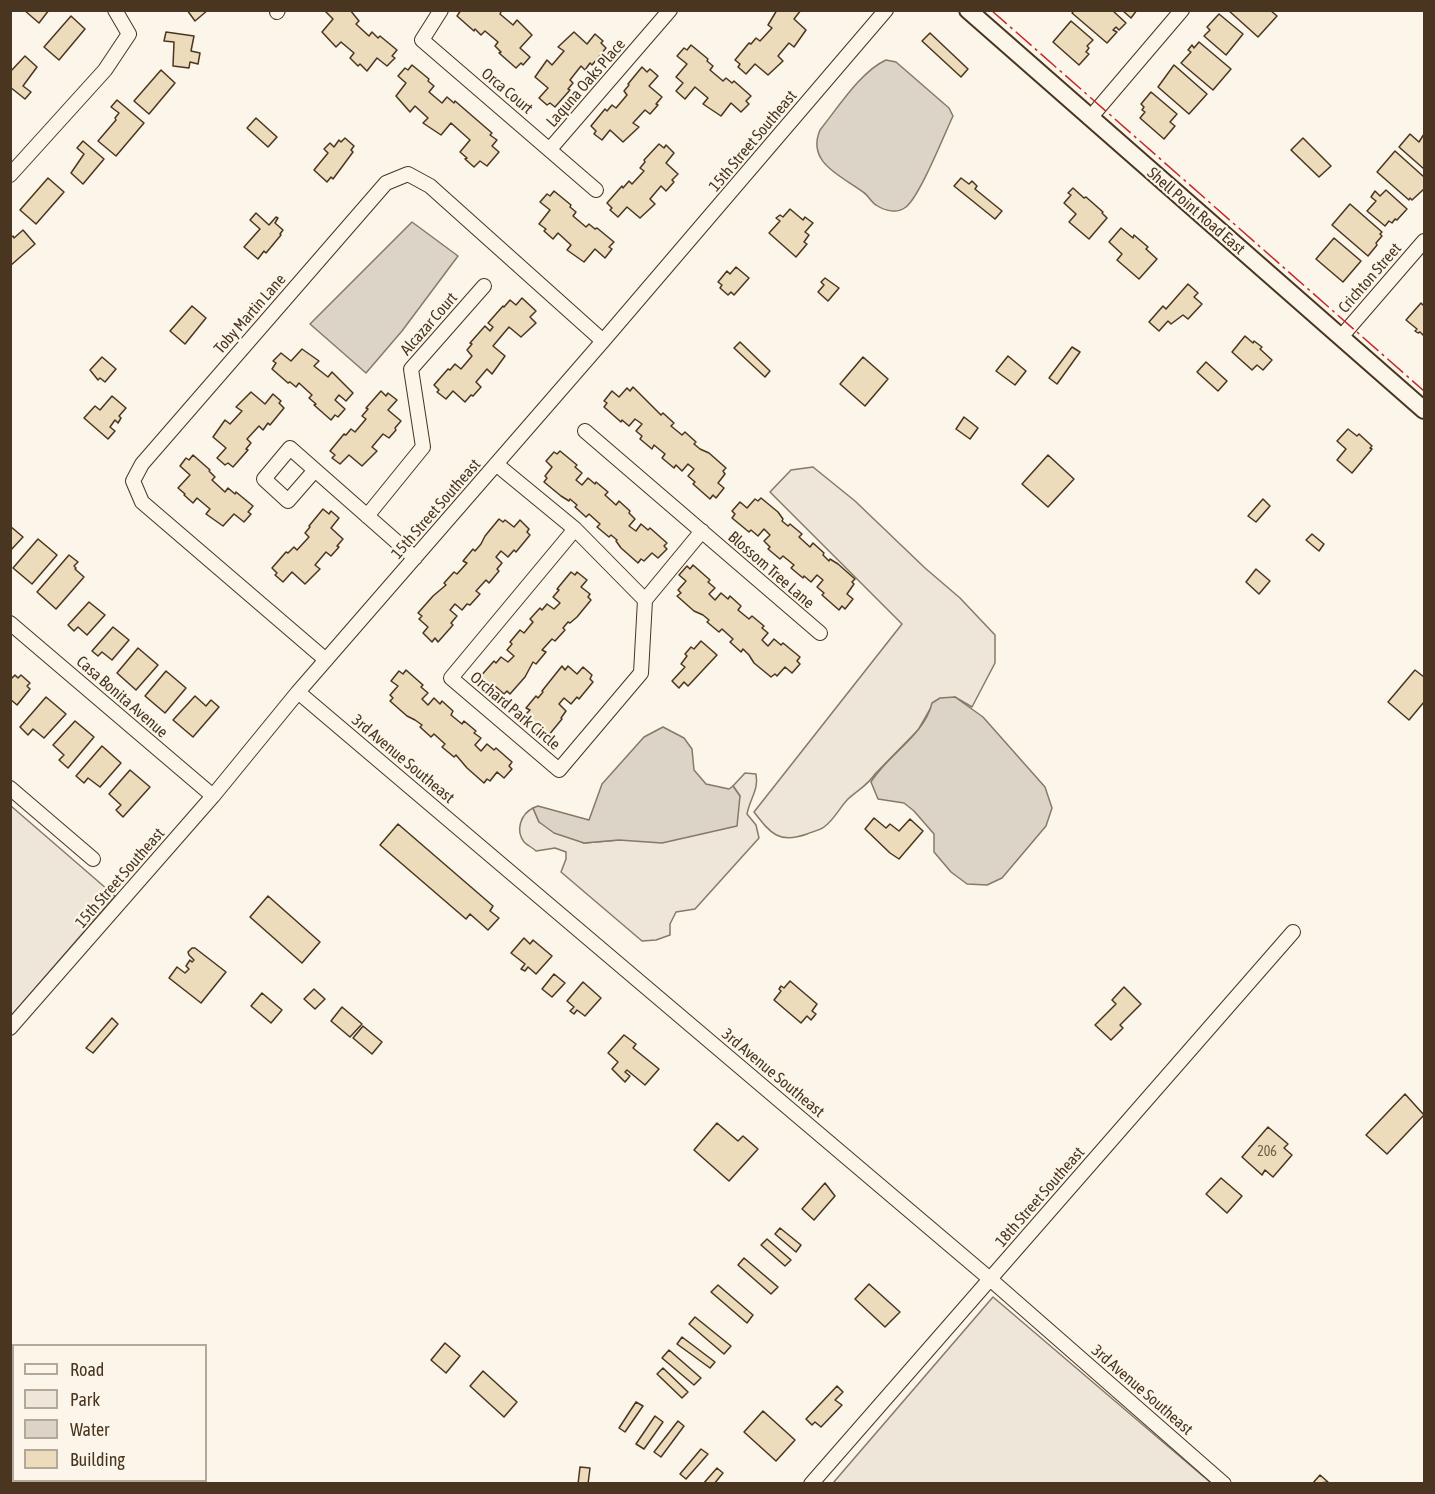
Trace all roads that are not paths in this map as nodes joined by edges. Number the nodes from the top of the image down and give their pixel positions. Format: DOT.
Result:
graph roads {
  1 [pos="115,10"];
  2 [pos="441,10"];
  3 [pos="670,10"];
  4 [pos="886,10"];
  5 [pos="968,10"];
  6 [pos="1182,10"];
  7 [pos="1090,118"];
  8 [pos="550,149"];
  9 [pos="10,175"];
  10 [pos="596,190"];
  11 [pos="1424,245"];
  12 [pos="484,286"];
  13 [pos="1341,337"];
  14 [pos="603,341"];
  15 [pos="1425,410"];
  16 [pos="585,431"];
  17 [pos="496,464"];
  18 [pos="315,470"];
  19 [pos="367,516"];
  20 [pos="575,529"];
  21 [pos="702,531"];
  22 [pos="415,558"];
  23 [pos="645,600"];
  24 [pos="10,623"];
  25 [pos="820,633"];
  26 [pos="326,660"];
  27 [pos="298,692"];
  28 [pos="10,788"];
  29 [pos="213,796"];
  30 [pos="93,859"];
  31 [pos="1293,932"];
  32 [pos="10,1028"];
  33 [pos="990,1279"];
  34 [pos="811,1484"];
  35 [pos="1224,1484"];
  1 -- 9 [label="street"];
  2 -- 8 [label="street, Orca Court"];
  3 -- 8 [label="street, Laquna Oaks Place"];
  4 -- 14 [label="street, 15th Street Southeast"];
  5 -- 7 [label="street, Shell Point Road East"];
  6 -- 7 [label="street"];
  7 -- 13 [label="street, Shell Point Road East"];
  8 -- 10 [label="street, Orca Court"];
  11 -- 13 [label="street, Crichton Street"];
  12 -- 19 [label="street, Alcazar Court"];
  13 -- 15 [label="street, Shell Point Road East"];
  14 -- 17 [label="street, 15th Street Southeast"];
  14 -- 26 [label="street, Toby Martin Lane"];
  16 -- 21 [label="street, Blossom Tree Lane"];
  17 -- 20 [label="street"];
  17 -- 22 [label="street, 15th Street Southeast"];
  18 -- 18 [label="street"];
  18 -- 19 [label="street"];
  19 -- 22 [label="street"];
  20 -- 23 [label="street"];
  20 -- 23 [label="street, Orchard Park Circle"];
  21 -- 23 [label="street"];
  21 -- 25 [label="street, Blossom Tree Lane"];
  22 -- 26 [label="street, 15th Street Southeast"];
  24 -- 29 [label="street, Casa Bonita Avenue"];
  26 -- 27 [label="street, 15th Street Southeast"];
  27 -- 29 [label="street, 15th Street Southeast"];
  27 -- 33 [label="street, 3rd Avenue Southeast"];
  28 -- 30 [label="street"];
  29 -- 32 [label="street, 15th Street Southeast"];
  31 -- 33 [label="street, 18th Street Southeast"];
  33 -- 34 [label="street, 18th Street Southeast"];
  33 -- 35 [label="street, 3rd Avenue Southeast"];
}
